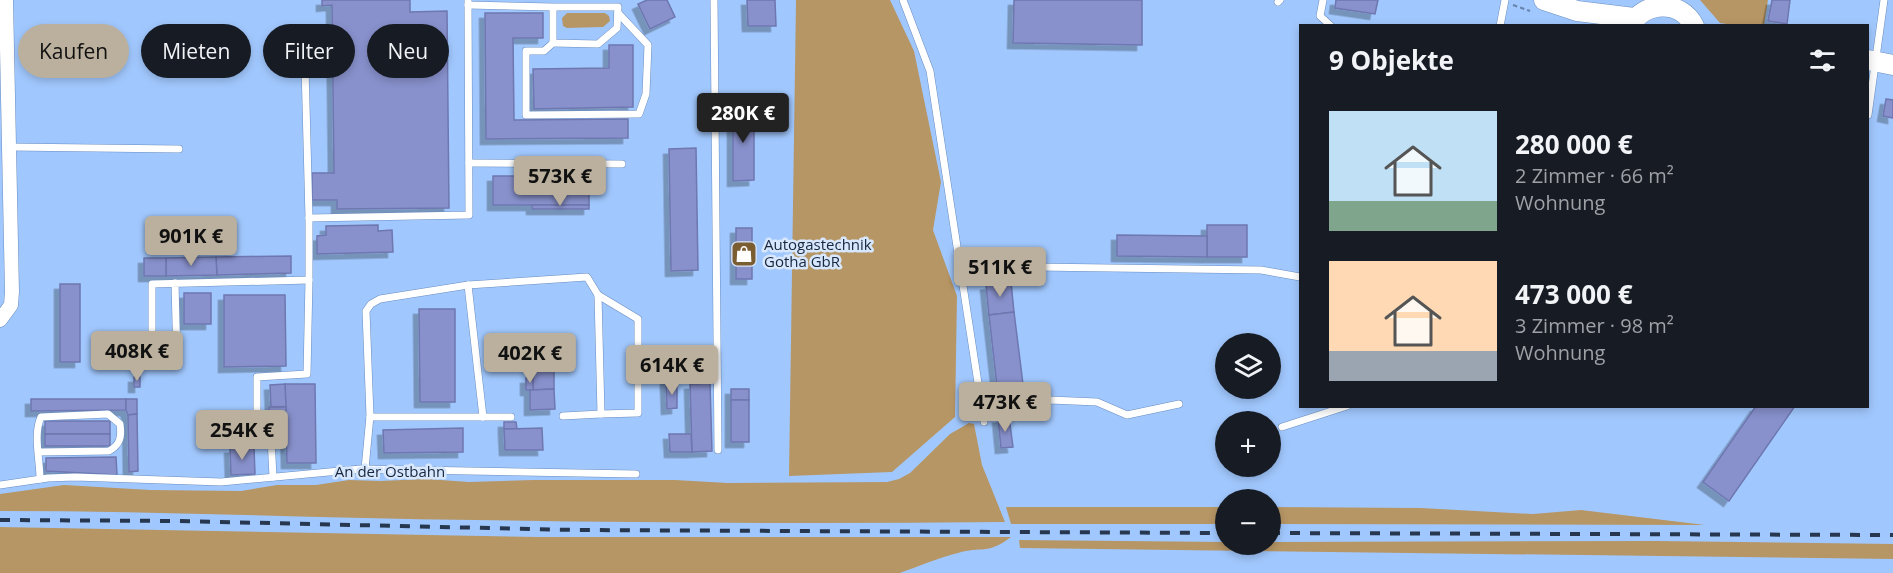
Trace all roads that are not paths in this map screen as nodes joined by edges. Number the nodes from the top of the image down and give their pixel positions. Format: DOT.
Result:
graph roads {
  1 [pos="6,0"];
  2 [pos="714,0"];
  3 [pos="903,0"];
  4 [pos="1323,0"];
  5 [pos="1505,0"];
  6 [pos="1544,0"];
  7 [pos="1884,0"];
  8 [pos="1653,2"];
  9 [pos="468,3"];
  10 [pos="1674,3"];
  11 [pos="553,6"];
  12 [pos="1577,11"];
  13 [pos="618,13"];
  14 [pos="1632,22"];
  15 [pos="3,23"];
  16 [pos="1329,24"];
  17 [pos="1500,24"];
  18 [pos="1598,24"];
  19 [pos="1693,24"];
  20 [pos="553,44"];
  21 [pos="1879,62"];
  22 [pos="305,78"];
  23 [pos="4,110"];
  24 [pos="1869,110"];
  25 [pos="179,149"];
  26 [pos="6,153"];
  27 [pos="469,163"];
  28 [pos="622,164"];
  29 [pos="309,218"];
  30 [pos="960,266"];
  31 [pos="1299,277"];
  32 [pos="309,280"];
  33 [pos="175,283"];
  34 [pos="468,285"];
  35 [pos="598,296"];
  36 [pos="0,320"];
  37 [pos="1179,404"];
  38 [pos="982,406"];
  39 [pos="1341,408"];
  40 [pos="602,414"];
  41 [pos="563,416"];
  42 [pos="370,417"];
  43 [pos="483,417"];
  44 [pos="511,417"];
  45 [pos="984,422"];
  46 [pos="1282,427"];
  47 [pos="717,450"];
  48 [pos="39,452"];
  49 [pos="365,469"];
  50 [pos="636,474"];
  51 [pos="273,477"];
  52 [pos="40,479"];
  53 [pos="0,484"];
  1 -- 15 [label="street"];
  2 -- 47 [label="lane"];
  3 -- 30 [label="lane"];
  4 -- 16 [label="lane"];
  5 -- 17 [label="lane"];
  6 -- 12 [label="street"];
  7 -- 21 [label="lane"];
  8 -- 10 [label="street"];
  8 -- 14 [label="street"];
  9 -- 11 [label="lane"];
  9 -- 27 [label="lane"];
  10 -- 19 [label="street"];
  11 -- 13 [label="lane"];
  11 -- 20 [label="lane"];
  12 -- 14 [label="street"];
  12 -- 18 [label="street"];
  13 -- 20 [label="lane"];
  13 -- 20 [label="lane"];
  15 -- 23 [label="street"];
  21 -- 24 [label="lane"];
  22 -- 29 [label="lane"];
  23 -- 26 [label="street"];
  25 -- 26 [label="lane"];
  26 -- 36 [label="street"];
  27 -- 28 [label="lane"];
  27 -- 29 [label="lane"];
  29 -- 32 [label="lane"];
  30 -- 31 [label="lane"];
  30 -- 38 [label="lane"];
  32 -- 33 [label="lane"];
  32 -- 51 [label="lane"];
  33 -- 33 [label="lane"];
  34 -- 35 [label="lane"];
  34 -- 42 [label="lane"];
  34 -- 43 [label="lane"];
  35 -- 40 [label="lane"];
  35 -- 40 [label="lane"];
  37 -- 38 [label="lane"];
  38 -- 45 [label="lane"];
  39 -- 46 [label="lane"];
  40 -- 41 [label="lane"];
  42 -- 43 [label="lane"];
  42 -- 49 [label="lane"];
  43 -- 44 [label="lane"];
  48 -- 48 [label="lane"];
  48 -- 52 [label="lane"];
  49 -- 50 [label="lane, An der Ostbahn"];
  49 -- 51 [label="lane, An der Ostbahn"];
  51 -- 52 [label="lane, An der Ostbahn"];
  52 -- 53 [label="lane, An der Ostbahn"];
}
